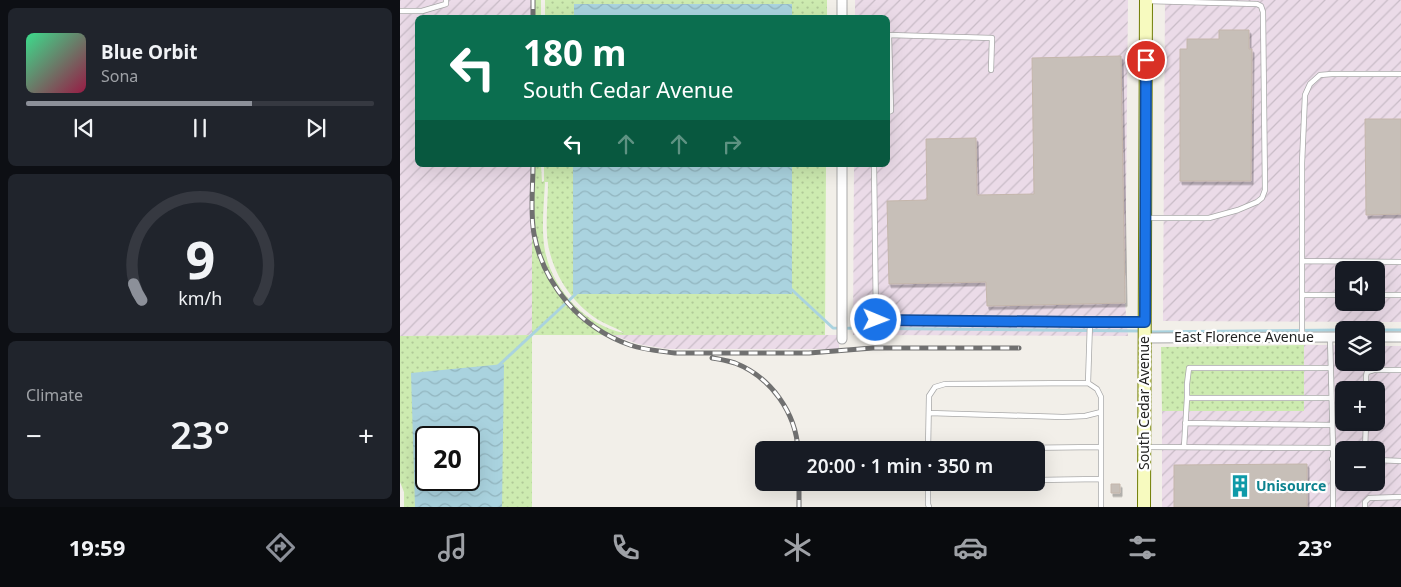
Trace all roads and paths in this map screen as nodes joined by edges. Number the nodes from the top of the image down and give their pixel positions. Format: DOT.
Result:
graph roads {
  1 [pos="446,0"];
  2 [pos="842,0"];
  3 [pos="1146,1"];
  4 [pos="400,11"];
  5 [pos="842,15"];
  6 [pos="890,35"];
  7 [pos="990,70"];
  8 [pos="1401,74"];
  9 [pos="890,86"];
  10 [pos="890,111"];
  11 [pos="842,167"];
  12 [pos="874,167"];
  13 [pos="1145,218"];
  14 [pos="1302,261"];
  15 [pos="1401,262"];
  16 [pos="1302,295"];
  17 [pos="1335,295"];
  18 [pos="1385,295"];
  19 [pos="1401,295"];
  20 [pos="1090,322"];
  21 [pos="1145,322"];
  22 [pos="1302,337"];
  23 [pos="1330,337"];
  24 [pos="1335,337"];
  25 [pos="1385,337"];
  26 [pos="1401,337"];
  27 [pos="1145,338"];
  28 [pos="842,339"];
  29 [pos="1330,368"];
  30 [pos="1401,370"];
  31 [pos="1366,381"];
  32 [pos="1088,383"];
  33 [pos="1186,398"];
  34 [pos="1331,398"];
  35 [pos="1101,412"];
  36 [pos="929,413"];
  37 [pos="1185,424"];
  38 [pos="1332,425"];
  39 [pos="928,441"];
  40 [pos="1101,446"];
  41 [pos="1045,447"];
  42 [pos="1144,447"];
  43 [pos="1184,447"];
  44 [pos="1333,448"];
  45 [pos="1332,459"];
  46 [pos="1385,460"];
  47 [pos="1401,461"];
  48 [pos="1101,479"];
  49 [pos="1045,480"];
  50 [pos="928,491"];
  51 [pos="1401,497"];
  52 [pos="929,507"];
  53 [pos="1101,507"];
  54 [pos="1144,507"];
  55 [pos="1333,507"];
  56 [pos="1365,507"];
  1 -- 4 [label="lane"];
  2 -- 5 [label="street"];
  3 -- 13 [label="main road, South Cedar Avenue"];
  3 -- 13 [label="lane"];
  6 -- 7 [label="lane"];
  8 -- 14 [label="lane"];
  9 -- 10 [label="lane"];
  11 -- 28 [label="street"];
  12 -- 20 [label="lane"];
  13 -- 21 [label="main road, South Cedar Avenue"];
  14 -- 15 [label="lane"];
  14 -- 16 [label="lane"];
  16 -- 17 [label="lane"];
  16 -- 22 [label="lane"];
  18 -- 19 [label="lane"];
  20 -- 21 [label="lane"];
  20 -- 32 [label="lane"];
  21 -- 27 [label="main road, South Cedar Avenue"];
  22 -- 23 [label="street, East Florence Avenue"];
  22 -- 27 [label="street, East Florence Avenue"];
  23 -- 24 [label="street, East Florence Avenue"];
  23 -- 29 [label="lane"];
  25 -- 26 [label="street"];
  27 -- 42 [label="main road, South Cedar Avenue"];
  29 -- 33 [label="lane"];
  29 -- 34 [label="lane"];
  30 -- 31 [label="lane"];
  32 -- 35 [label="lane"];
  32 -- 36 [label="lane"];
  33 -- 34 [label="lane"];
  33 -- 37 [label="lane"];
  34 -- 38 [label="lane"];
  35 -- 36 [label="lane"];
  35 -- 40 [label="lane"];
  36 -- 39 [label="lane"];
  37 -- 38 [label="lane"];
  37 -- 43 [label="lane"];
  38 -- 44 [label="lane"];
  40 -- 41 [label="lane"];
  40 -- 48 [label="lane"];
  42 -- 43 [label="lane"];
  42 -- 54 [label="main road, South Cedar Avenue"];
  43 -- 44 [label="lane"];
  44 -- 45 [label="lane"];
  45 -- 55 [label="lane"];
  46 -- 47 [label="lane"];
  48 -- 49 [label="lane"];
  48 -- 53 [label="lane"];
  50 -- 52 [label="lane"];
  51 -- 56 [label="lane"];
}
